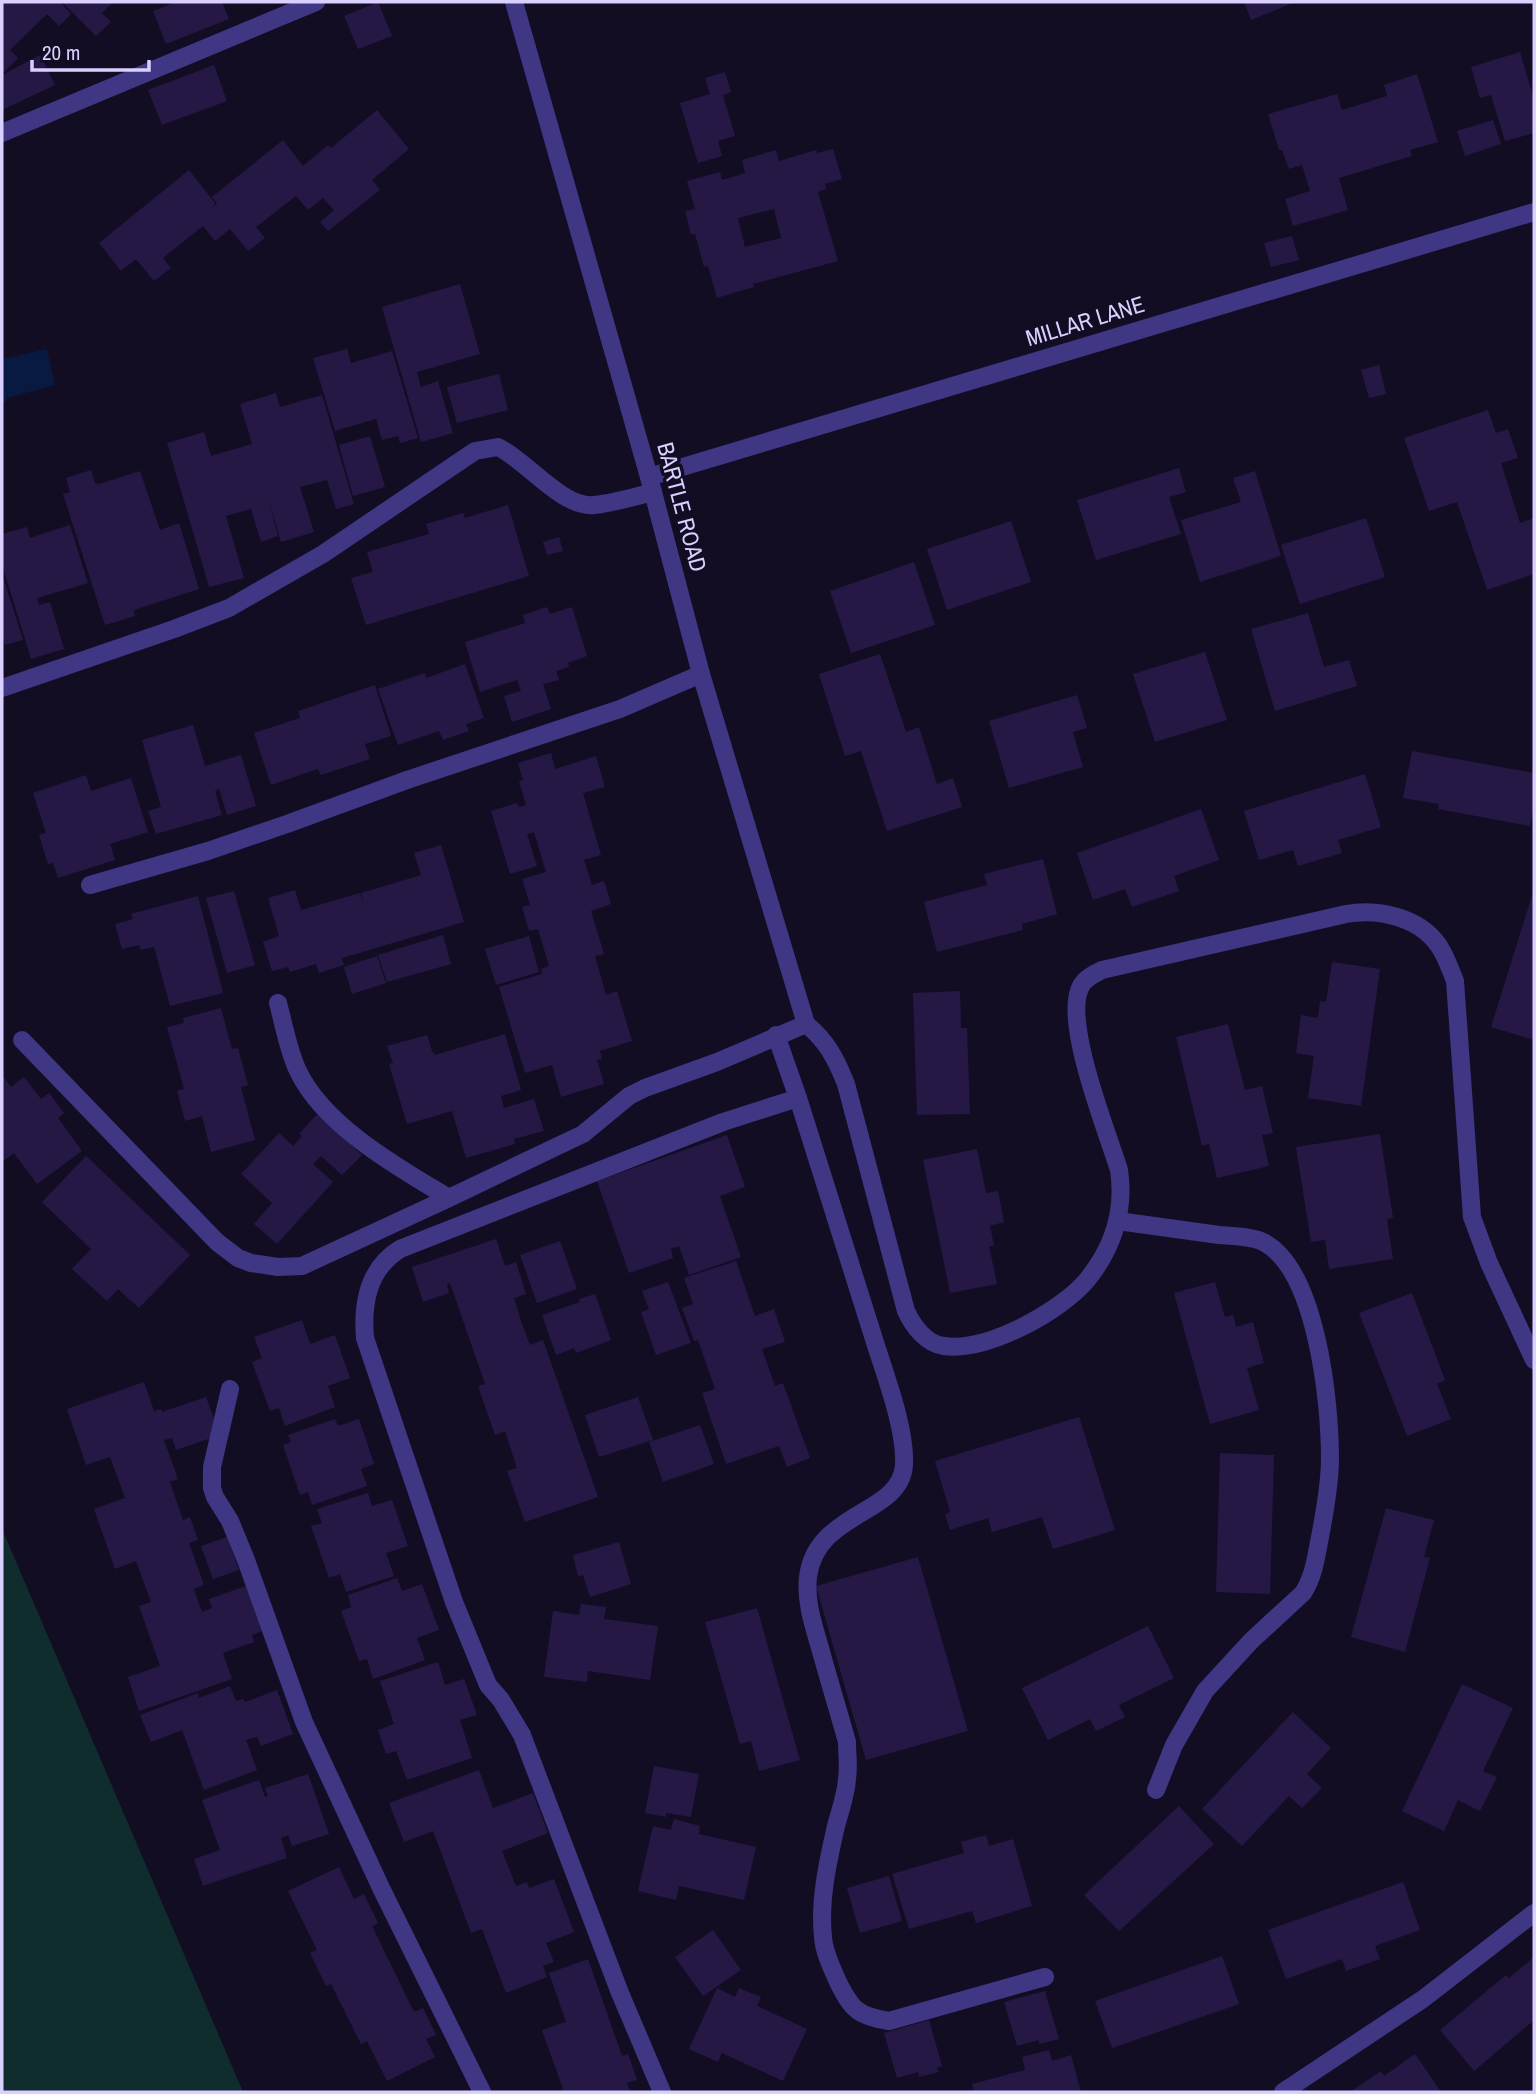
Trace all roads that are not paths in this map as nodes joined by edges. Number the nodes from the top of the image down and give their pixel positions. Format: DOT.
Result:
graph roads {
  1 [pos="316,2"];
  2 [pos="514,2"];
  3 [pos="2,132"];
  4 [pos="1534,212"];
  5 [pos="651,484"];
  6 [pos="701,674"];
  7 [pos="2,688"];
  8 [pos="90,886"];
  9 [pos="278,1003"];
  10 [pos="806,1024"];
  11 [pos="776,1035"];
  12 [pos="22,1040"];
  13 [pos="798,1098"];
  14 [pos="449,1198"];
  15 [pos="1118,1221"];
  16 [pos="1534,1360"];
  17 [pos="230,1390"];
  18 [pos="1156,1790"];
  19 [pos="1534,1913"];
  20 [pos="1045,1977"];
  21 [pos="482,2092"];
  22 [pos="662,2092"];
  23 [pos="1283,2092"];
  1 -- 3 [label="street"];
  2 -- 5 [label="street, BARTLE ROAD"];
  4 -- 5 [label="street, MILLAR LANE"];
  5 -- 6 [label="street, BARTLE ROAD"];
  5 -- 7 [label="street, MILLAR LANE"];
  6 -- 8 [label="street"];
  6 -- 10 [label="street, BARTLE ROAD"];
  9 -- 14 [label="street"];
  10 -- 11 [label="street"];
  10 -- 15 [label="street"];
  11 -- 13 [label="street"];
  11 -- 14 [label="street"];
  12 -- 14 [label="street"];
  13 -- 20 [label="street"];
  13 -- 22 [label="street"];
  15 -- 16 [label="street"];
  15 -- 18 [label="street"];
  17 -- 21 [label="street"];
  19 -- 23 [label="street"];
}
